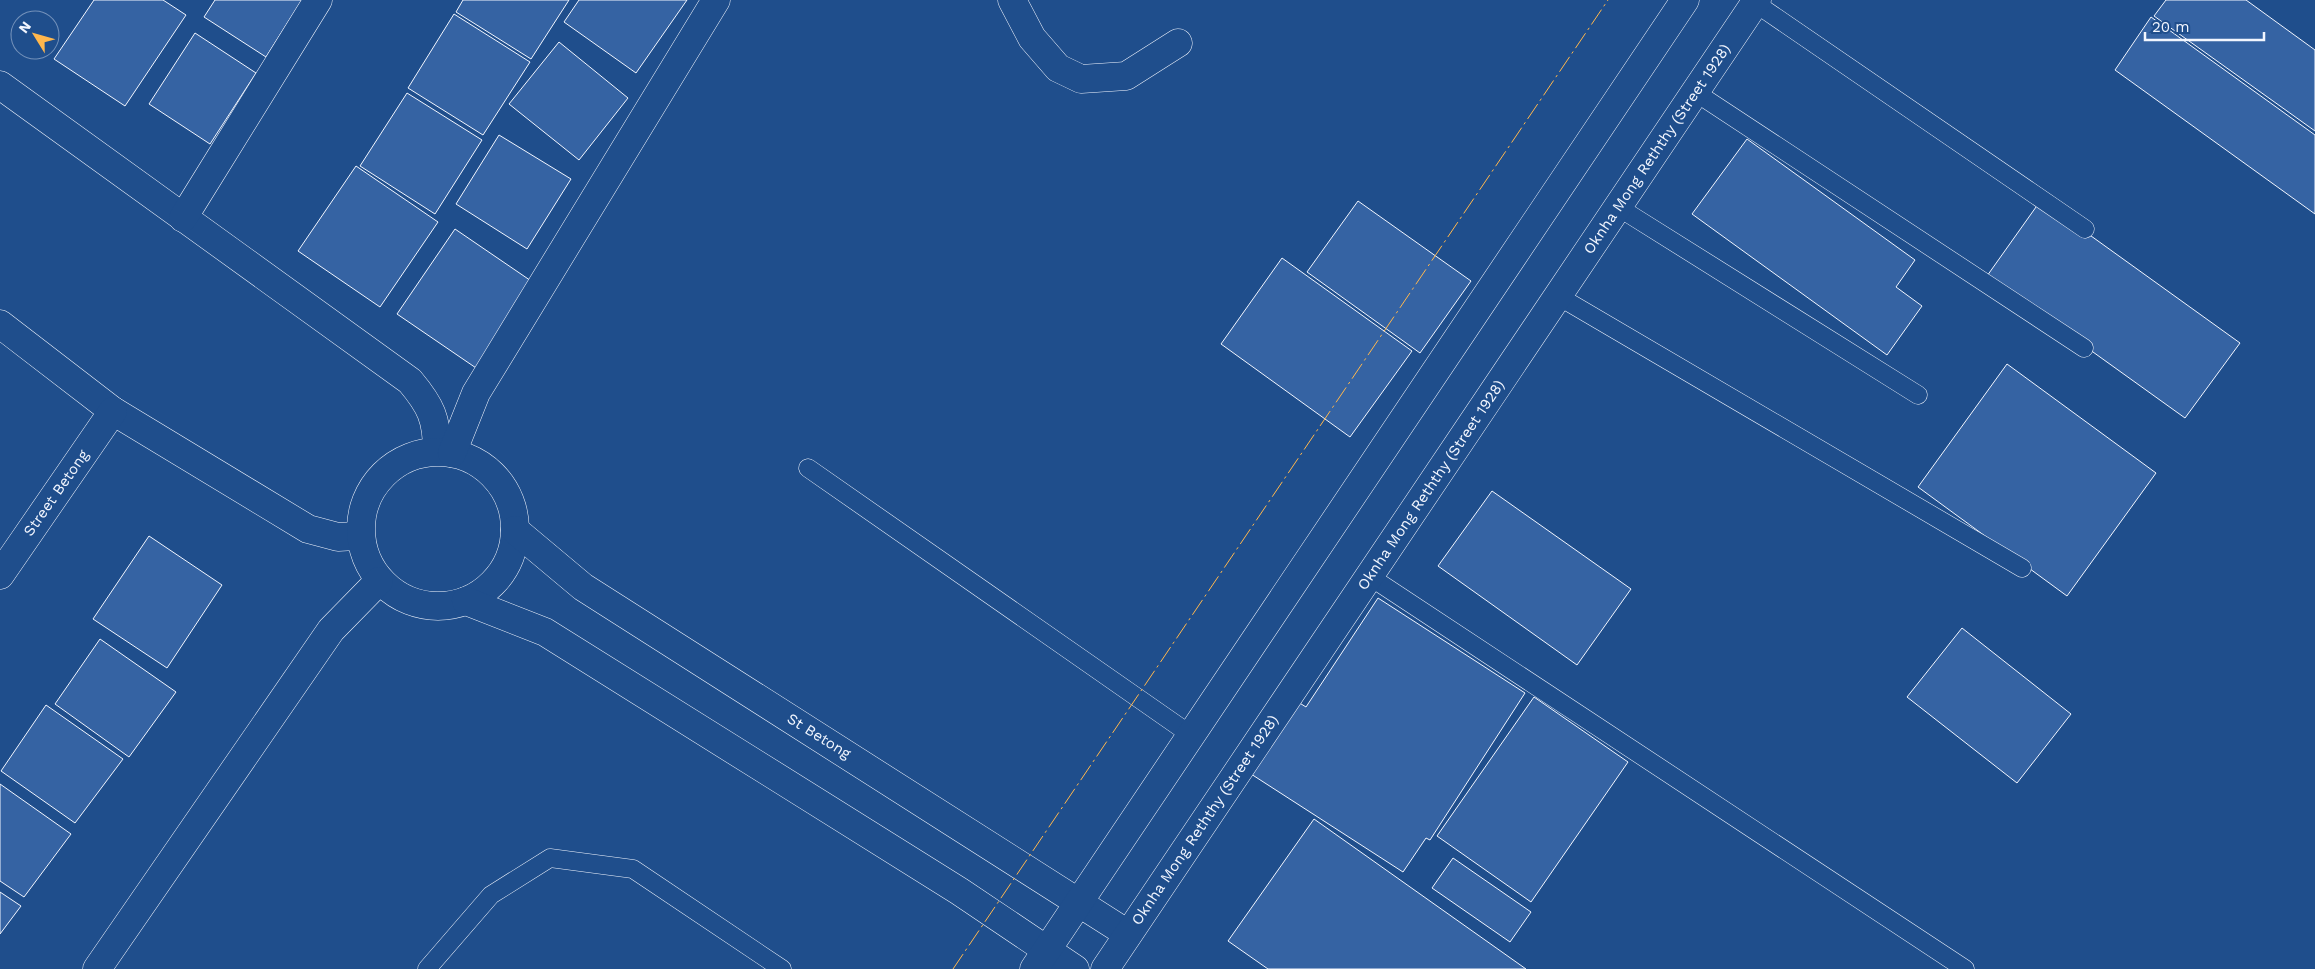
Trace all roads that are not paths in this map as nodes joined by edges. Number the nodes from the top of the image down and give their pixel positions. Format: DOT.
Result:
graph roads {
  1 [pos="318,0"];
  2 [pos="716,0"];
  3 [pos="1012,0"];
  4 [pos="1685,0"];
  5 [pos="1756,2"];
  6 [pos="1178,43"];
  7 [pos="0,85"];
  8 [pos="1696,92"];
  9 [pos="1618,207"];
  10 [pos="183,218"];
  11 [pos="2086,229"];
  12 [pos="1558,296"];
  13 [pos="0,324"];
  14 [pos="2084,348"];
  15 [pos="1918,395"];
  16 [pos="113,411"];
  17 [pos="445,452"];
  18 [pos="808,468"];
  19 [pos="515,530"];
  20 [pos="361,542"];
  21 [pos="2022,568"];
  22 [pos="0,575"];
  23 [pos="1369,576"];
  24 [pos="379,581"];
  25 [pos="466,601"];
  26 [pos="1191,735"];
  27 [pos="1079,903"];
  28 [pos="1128,934"];
  29 [pos="1040,960"];
  30 [pos="98,969"];
  31 [pos="428,969"];
  32 [pos="782,969"];
  33 [pos="1075,969"];
  34 [pos="1105,969"];
  35 [pos="1965,969"];
  1 -- 10 [label="street"];
  2 -- 17 [label="street"];
  3 -- 6 [label="street"];
  4 -- 26 [label="street"];
  5 -- 8 [label="street, Oknha Mong Reththy (Street 1928)"];
  5 -- 11 [label="lane"];
  7 -- 10 [label="street"];
  8 -- 9 [label="street, Oknha Mong Reththy (Street 1928)"];
  8 -- 14 [label="lane"];
  9 -- 12 [label="street, Oknha Mong Reththy (Street 1928)"];
  9 -- 15 [label="lane"];
  10 -- 17 [label="street"];
  12 -- 21 [label="lane"];
  12 -- 23 [label="street, Oknha Mong Reththy (Street 1928)"];
  13 -- 16 [label="street"];
  16 -- 20 [label="street"];
  16 -- 22 [label="street, Street Betong"];
  17 -- 19 [label="street"];
  17 -- 20 [label="street"];
  18 -- 26 [label="lane"];
  19 -- 25 [label="street"];
  19 -- 27 [label="street, St Betong"];
  20 -- 24 [label="street"];
  23 -- 28 [label="street, Oknha Mong Reththy (Street 1928)"];
  23 -- 35 [label="lane"];
  24 -- 25 [label="street"];
  24 -- 30 [label="street"];
  25 -- 29 [label="street"];
  26 -- 27 [label="street"];
  27 -- 28 [label="street, St Betong"];
  27 -- 29 [label="street"];
  28 -- 34 [label="street, Oknha Mong Reththy (Street 1928)"];
  29 -- 33 [label="street"];
  31 -- 32 [label="lane"];
}
